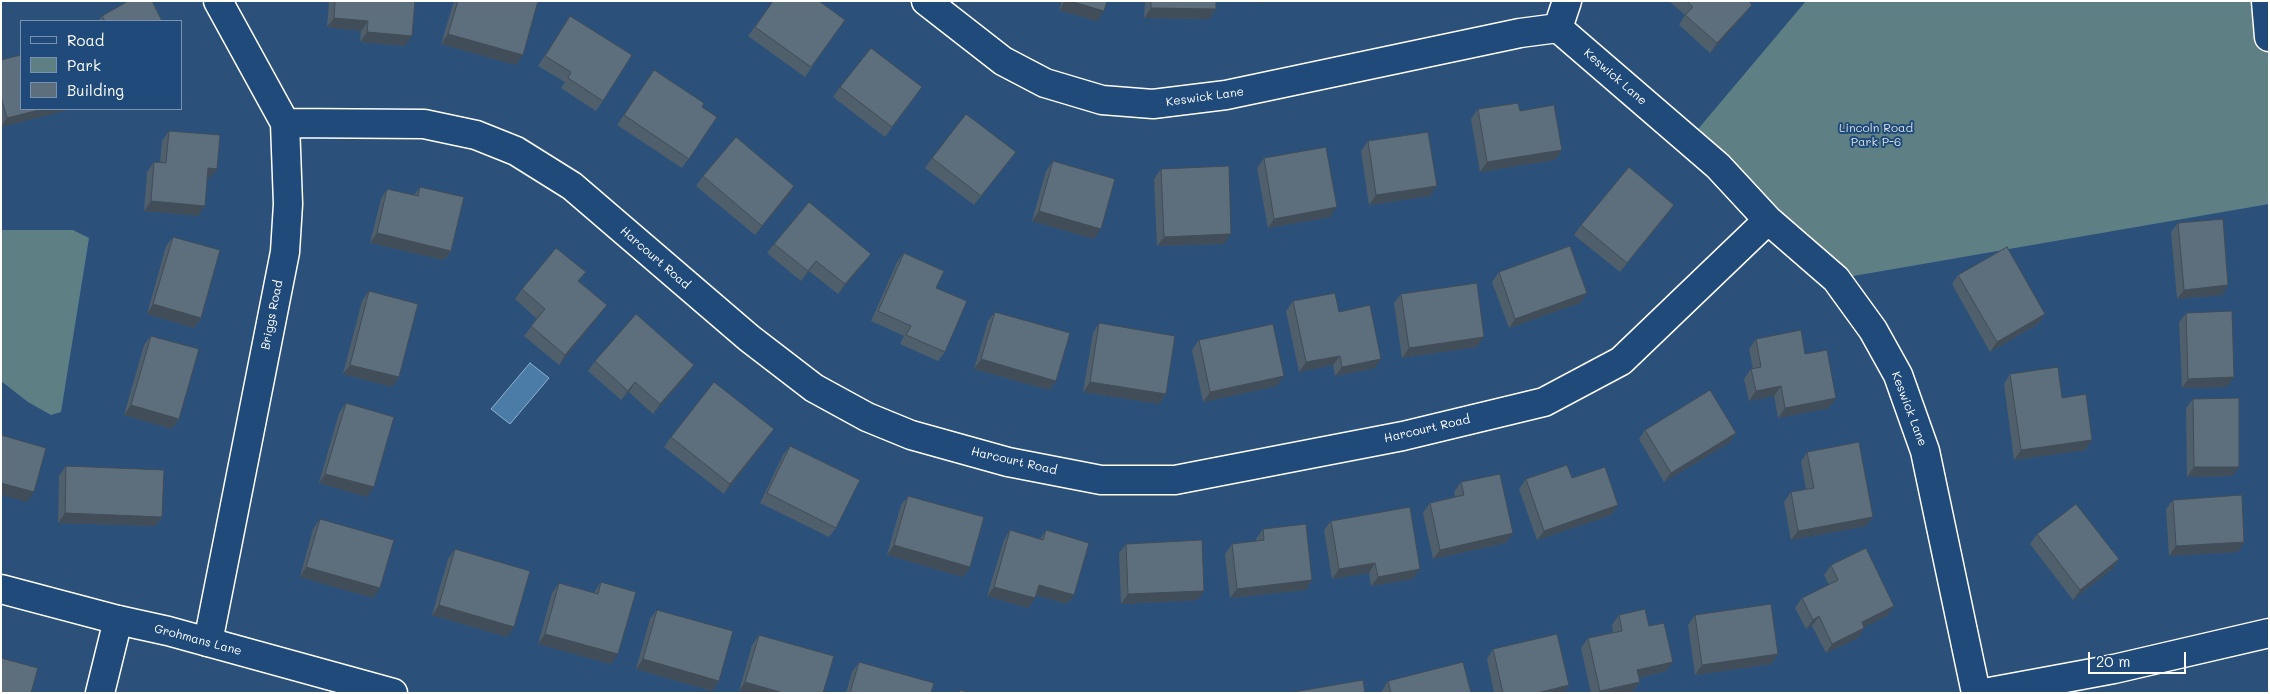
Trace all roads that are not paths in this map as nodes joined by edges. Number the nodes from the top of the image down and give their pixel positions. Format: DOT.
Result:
graph roads {
  1 [pos="218,1"];
  2 [pos="926,1"];
  3 [pos="1567,1"];
  4 [pos="2266,1"];
  5 [pos="1558,28"];
  6 [pos="2269,37"];
  7 [pos="285,123"];
  8 [pos="1768,220"];
  9 [pos="1,589"];
  10 [pos="118,620"];
  11 [pos="2269,633"];
  12 [pos="208,642"];
  13 [pos="100,693"];
  14 [pos="393,693"];
  15 [pos="1976,693"];
  16 [pos="1984,693"];
  1 -- 7 [label="street, Briggs Road"];
  2 -- 5 [label="street, Keswick Lane"];
  3 -- 5 [label="street"];
  4 -- 6 [label="street"];
  5 -- 8 [label="street, Keswick Lane"];
  7 -- 8 [label="street, Harcourt Road"];
  7 -- 12 [label="street, Briggs Road"];
  8 -- 15 [label="street, Keswick Lane"];
  9 -- 10 [label="street, Grohmans Lane"];
  10 -- 12 [label="street, Grohmans Lane"];
  10 -- 13 [label="street"];
  11 -- 16 [label="street"];
  12 -- 14 [label="street, Grohmans Lane"];
}
